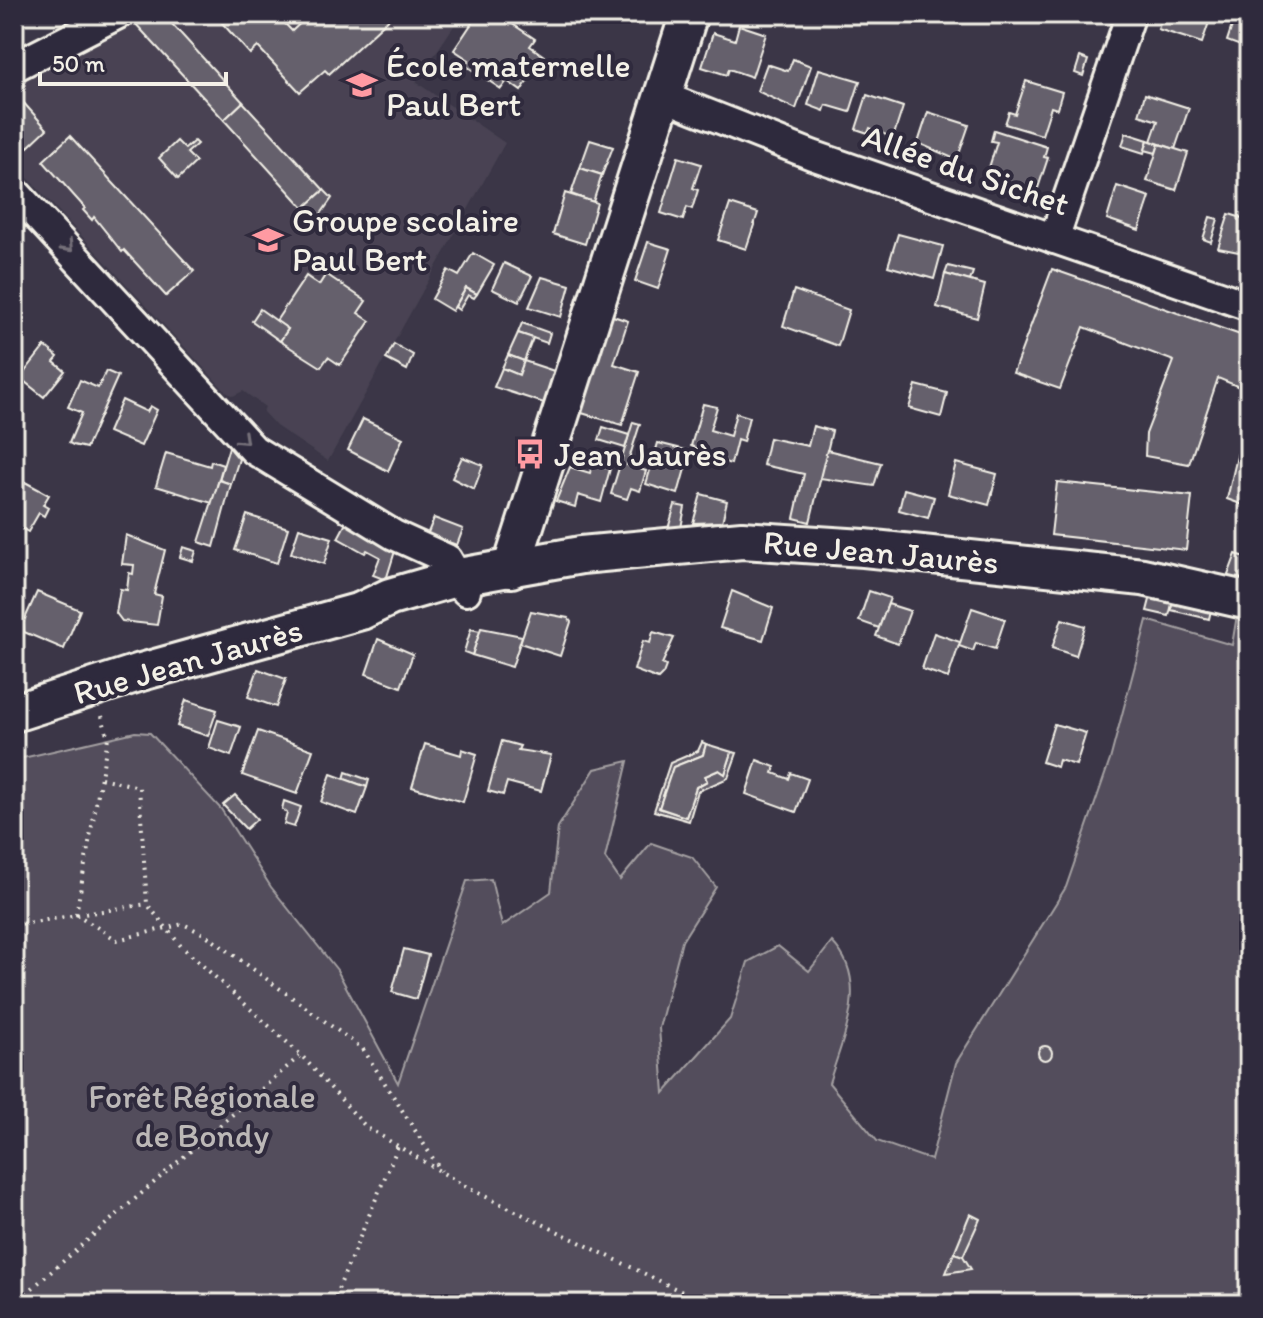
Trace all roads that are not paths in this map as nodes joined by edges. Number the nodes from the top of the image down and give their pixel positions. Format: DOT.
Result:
graph roads {
  1 [pos="118,14"];
  2 [pos="689,14"];
  3 [pos="1131,14"];
  4 [pos="14,67"];
  5 [pos="662,96"];
  6 [pos="14,191"];
  7 [pos="1054,239"];
  8 [pos="1249,306"];
  9 [pos="511,569"];
  10 [pos="462,584"];
  11 [pos="1249,601"];
  12 [pos="14,713"];
  1 -- 4 [label="street"];
  2 -- 5 [label="street"];
  3 -- 7 [label="street"];
  5 -- 7 [label="street, Allée du Sichet"];
  5 -- 9 [label="street"];
  6 -- 10 [label="street, one-way"];
  7 -- 8 [label="street, Allée du Sichet"];
  9 -- 10 [label="street, Rue Jean Jaurès"];
  9 -- 11 [label="street, Rue Jean Jaurès"];
  10 -- 12 [label="street, Rue Jean Jaurès"];
}
